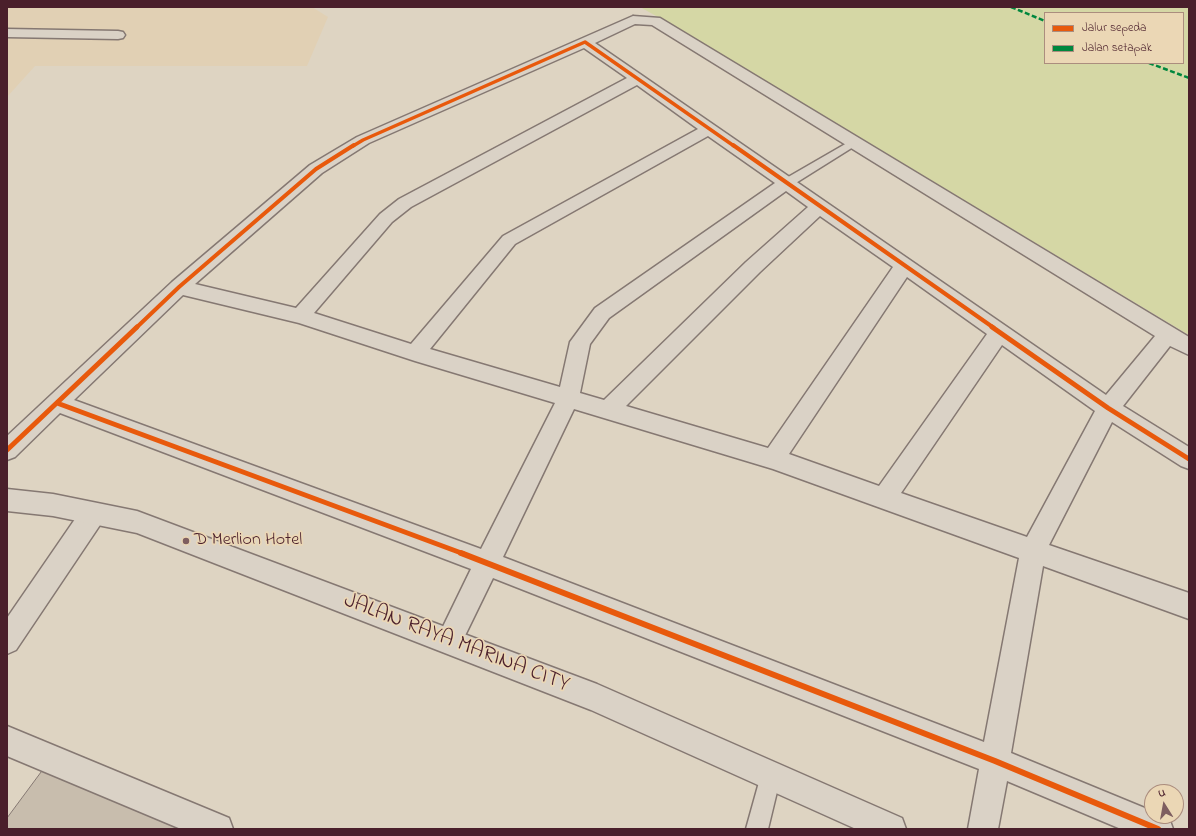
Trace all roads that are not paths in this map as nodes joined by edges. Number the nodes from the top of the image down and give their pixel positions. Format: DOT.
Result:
graph roads {
  1 [pos="13,33"];
  2 [pos="118,35"];
  3 [pos="585,42"];
  4 [pos="7,46"];
  5 [pos="637,79"];
  6 [pos="709,129"];
  7 [pos="854,142"];
  8 [pos="787,183"];
  9 [pos="820,206"];
  10 [pos="905,266"];
  11 [pos="179,287"];
  12 [pos="300,316"];
  13 [pos="1000,332"];
  14 [pos="1168,334"];
  15 [pos="1189,347"];
  16 [pos="415,353"];
  17 [pos="568,399"];
  18 [pos="57,403"];
  19 [pos="1108,408"];
  20 [pos="608,410"];
  21 [pos="7,450"];
  22 [pos="773,458"];
  23 [pos="1189,459"];
  24 [pos="884,498"];
  25 [pos="7,500"];
  26 [pos="93,514"];
  27 [pos="1033,551"];
  28 [pos="487,563"];
  29 [pos="1189,606"];
  30 [pos="7,641"];
  31 [pos="449,641"];
  32 [pos="7,741"];
  33 [pos="995,761"];
  34 [pos="771,775"];
  35 [pos="218,829"];
  36 [pos="757,829"];
  37 [pos="891,829"];
  38 [pos="983,829"];
  39 [pos="1158,829"];
  1 -- 2 [label="street"];
  1 -- 4 [label="street"];
  3 -- 5 [label="street"];
  3 -- 7 [label="street"];
  3 -- 11 [label="street"];
  5 -- 6 [label="street"];
  5 -- 12 [label="street"];
  6 -- 8 [label="street"];
  6 -- 16 [label="street"];
  7 -- 8 [label="lane"];
  7 -- 14 [label="street"];
  8 -- 9 [label="street"];
  8 -- 17 [label="street"];
  9 -- 10 [label="street"];
  9 -- 20 [label="street"];
  10 -- 13 [label="street"];
  10 -- 22 [label="street"];
  11 -- 12 [label="street"];
  11 -- 18 [label="street"];
  12 -- 16 [label="street"];
  13 -- 19 [label="street"];
  13 -- 24 [label="street"];
  14 -- 15 [label="street"];
  14 -- 19 [label="street"];
  16 -- 17 [label="street"];
  17 -- 20 [label="street"];
  17 -- 28 [label="street"];
  18 -- 21 [label="street"];
  18 -- 28 [label="street"];
  19 -- 23 [label="street"];
  19 -- 27 [label="street"];
  20 -- 22 [label="street"];
  22 -- 24 [label="street"];
  24 -- 27 [label="street"];
  25 -- 26 [label="street, JALAN RAYA MARINA CITY"];
  26 -- 30 [label="street"];
  26 -- 31 [label="street, JALAN RAYA MARINA CITY"];
  27 -- 29 [label="street"];
  27 -- 33 [label="street"];
  28 -- 31 [label="street"];
  28 -- 33 [label="street"];
  31 -- 34 [label="street, JALAN RAYA MARINA CITY"];
  32 -- 35 [label="street"];
  33 -- 38 [label="street"];
  33 -- 39 [label="street"];
  34 -- 36 [label="lane"];
  34 -- 37 [label="street, JALAN RAYA MARINA CITY"];
}
